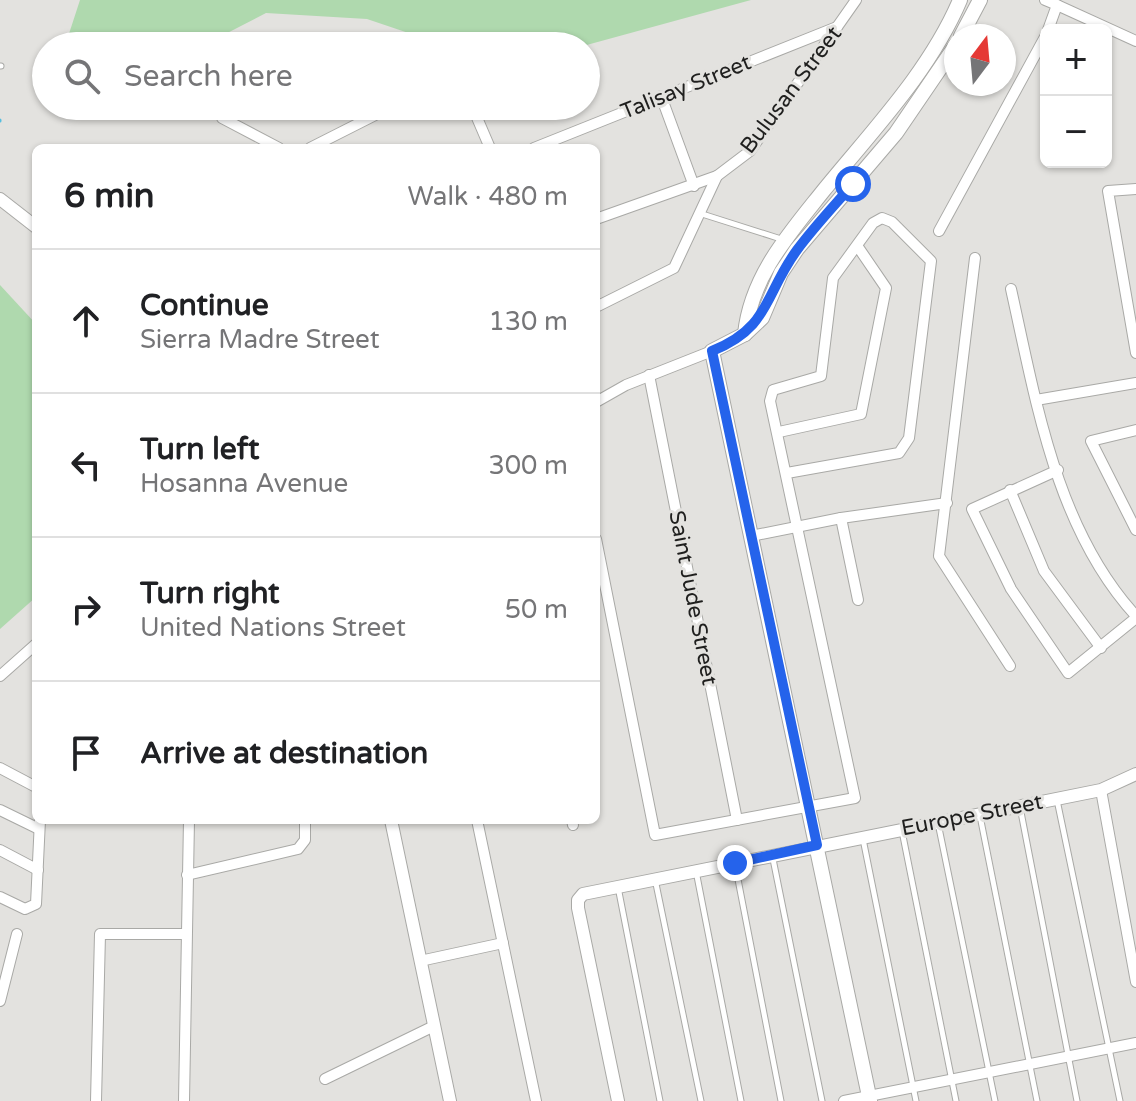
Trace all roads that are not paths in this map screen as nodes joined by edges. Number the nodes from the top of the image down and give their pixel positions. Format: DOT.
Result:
graph roads {
  1 [pos="856,0"];
  2 [pos="960,0"];
  3 [pos="980,0"];
  4 [pos="1045,0"];
  5 [pos="1057,5"];
  6 [pos="967,24"];
  7 [pos="1050,24"];
  8 [pos="839,27"];
  9 [pos="1136,41"];
  10 [pos="1040,46"];
  11 [pos="944,63"];
  12 [pos="661,96"];
  13 [pos="226,120"];
  14 [pos="365,120"];
  15 [pos="478,120"];
  16 [pos="271,144"];
  17 [pos="318,144"];
  18 [pos="488,144"];
  19 [pos="544,144"];
  20 [pos="839,172"];
  21 [pos="717,176"];
  22 [pos="853,184"];
  23 [pos="694,186"];
  24 [pos="1136,189"];
  25 [pos="0,199"];
  26 [pos="698,213"];
  27 [pos="600,218"];
  28 [pos="32,219"];
  29 [pos="939,231"];
  30 [pos="784,240"];
  31 [pos="858,247"];
  32 [pos="975,258"];
  33 [pos="1011,289"];
  34 [pos="600,305"];
  35 [pos="745,334"];
  36 [pos="712,351"];
  37 [pos="1136,353"];
  38 [pos="649,375"];
  39 [pos="1136,383"];
  40 [pos="600,400"];
  41 [pos="1036,400"];
  42 [pos="1136,430"];
  43 [pos="779,432"];
  44 [pos="1058,470"];
  45 [pos="787,473"];
  46 [pos="1010,490"];
  47 [pos="947,503"];
  48 [pos="841,518"];
  49 [pos="798,527"];
  50 [pos="1136,530"];
  51 [pos="751,536"];
  52 [pos="600,559"];
  53 [pos="858,600"];
  54 [pos="1136,617"];
  55 [pos="32,648"];
  56 [pos="1101,648"];
  57 [pos="1010,666"];
  58 [pos="0,676"];
  59 [pos="0,768"];
  60 [pos="1131,777"];
  61 [pos="32,785"];
  62 [pos="1101,790"];
  63 [pos="1057,798"];
  64 [pos="1020,806"];
  65 [pos="0,810"];
  66 [pos="811,812"];
  67 [pos="980,813"];
  68 [pos="737,820"];
  69 [pos="32,822"];
  70 [pos="938,822"];
  71 [pos="189,824"];
  72 [pos="305,824"];
  73 [pos="392,824"];
  74 [pos="478,824"];
  75 [pos="40,825"];
  76 [pos="902,829"];
  77 [pos="863,836"];
  78 [pos="817,845"];
  79 [pos="0,850"];
  80 [pos="772,855"];
  81 [pos="735,863"];
  82 [pos="38,870"];
  83 [pos="695,870"];
  84 [pos="187,875"];
  85 [pos="655,878"];
  86 [pos="618,886"];
  87 [pos="0,897"];
  88 [pos="17,934"];
  89 [pos="186,934"];
  90 [pos="503,943"];
  91 [pos="420,961"];
  92 [pos="1136,982"];
  93 [pos="1,996"];
  94 [pos="434,1026"];
  95 [pos="1136,1043"];
  96 [pos="1109,1050"];
  97 [pos="1067,1056"];
  98 [pos="1029,1063"];
  99 [pos="989,1073"];
  100 [pos="325,1079"];
  101 [pos="951,1079"];
  102 [pos="913,1087"];
  103 [pos="869,1098"];
  104 [pos="96,1101"];
  105 [pos="184,1101"];
  106 [pos="450,1101"];
  107 [pos="536,1101"];
  108 [pos="618,1101"];
  109 [pos="660,1101"];
  110 [pos="701,1101"];
  111 [pos="741,1101"];
  112 [pos="781,1101"];
  113 [pos="822,1101"];
  114 [pos="844,1101"];
  115 [pos="916,1101"];
  116 [pos="956,1101"];
  117 [pos="995,1101"];
  118 [pos="1037,1101"];
  119 [pos="1077,1101"];
  120 [pos="1120,1101"];
  1 -- 8 [label="street, Bulusan Street"];
  2 -- 20 [label="main road"];
  3 -- 6 [label="main road"];
  4 -- 5 [label="street"];
  5 -- 7 [label="street"];
  5 -- 9 [label="street"];
  8 -- 12 [label="street, Talisay Street"];
  8 -- 21 [label="street, Bulusan Street"];
  10 -- 29 [label="street"];
  11 -- 22 [label="main road"];
  12 -- 19 [label="street, Talisay Street"];
  12 -- 23 [label="street"];
  13 -- 16 [label="street"];
  14 -- 17 [label="street"];
  15 -- 18 [label="street"];
  20 -- 22 [label="main road"];
  20 -- 30 [label="main road"];
  21 -- 23 [label="street"];
  21 -- 26 [label="street, Bulusan Street"];
  22 -- 35 [label="main road"];
  23 -- 27 [label="street"];
  24 -- 37 [label="street"];
  25 -- 28 [label="street"];
  26 -- 30 [label="lane"];
  26 -- 34 [label="street, Bulusan Street"];
  30 -- 35 [label="main road"];
  31 -- 43 [label="street"];
  31 -- 43 [label="street"];
  31 -- 45 [label="street"];
  32 -- 47 [label="street"];
  33 -- 41 [label="street"];
  35 -- 36 [label="main road"];
  36 -- 38 [label="street"];
  36 -- 51 [label="main road"];
  38 -- 40 [label="street"];
  38 -- 68 [label="street, Saint Jude Street"];
  39 -- 41 [label="street"];
  41 -- 44 [label="street"];
  42 -- 50 [label="street"];
  43 -- 45 [label="street"];
  44 -- 46 [label="street"];
  44 -- 54 [label="street"];
  45 -- 49 [label="street"];
  46 -- 56 [label="street"];
  46 -- 56 [label="street"];
  47 -- 48 [label="street"];
  47 -- 57 [label="street"];
  48 -- 49 [label="street"];
  48 -- 53 [label="street"];
  49 -- 51 [label="street"];
  49 -- 66 [label="street"];
  51 -- 66 [label="main road"];
  52 -- 68 [label="street"];
  54 -- 56 [label="street"];
  55 -- 58 [label="street"];
  59 -- 61 [label="street"];
  60 -- 62 [label="street, Europe Street"];
  62 -- 63 [label="street, Europe Street"];
  62 -- 92 [label="street"];
  63 -- 64 [label="street, Europe Street"];
  63 -- 96 [label="lane"];
  64 -- 67 [label="street, Europe Street"];
  64 -- 97 [label="lane"];
  65 -- 69 [label="street"];
  66 -- 68 [label="street"];
  66 -- 78 [label="main road"];
  67 -- 70 [label="street, Europe Street"];
  67 -- 98 [label="lane"];
  70 -- 76 [label="street, Europe Street"];
  70 -- 99 [label="lane"];
  71 -- 84 [label="street"];
  72 -- 84 [label="street"];
  73 -- 91 [label="street"];
  74 -- 90 [label="street"];
  75 -- 82 [label="street"];
  76 -- 77 [label="street, Europe Street"];
  76 -- 101 [label="lane"];
  77 -- 78 [label="street, Europe Street"];
  77 -- 102 [label="lane"];
  78 -- 80 [label="street, Europe Street"];
  78 -- 103 [label="main road"];
  79 -- 82 [label="street"];
  80 -- 81 [label="street, Europe Street"];
  80 -- 113 [label="lane"];
  81 -- 83 [label="street, Europe Street"];
  81 -- 112 [label="lane"];
  82 -- 87 [label="street"];
  83 -- 85 [label="street, Europe Street"];
  83 -- 111 [label="lane"];
  84 -- 89 [label="street"];
  85 -- 86 [label="street, Europe Street"];
  85 -- 110 [label="lane"];
  86 -- 108 [label="street, Europe Street"];
  86 -- 109 [label="lane"];
  88 -- 93 [label="street"];
  89 -- 104 [label="street"];
  89 -- 105 [label="street"];
  90 -- 91 [label="street"];
  90 -- 107 [label="street"];
  91 -- 94 [label="street"];
  94 -- 100 [label="street"];
  94 -- 106 [label="street"];
  95 -- 96 [label="street"];
  96 -- 97 [label="street"];
  96 -- 120 [label="lane"];
  97 -- 98 [label="street"];
  97 -- 119 [label="lane"];
  98 -- 99 [label="street"];
  98 -- 118 [label="lane"];
  99 -- 101 [label="street"];
  99 -- 117 [label="lane"];
  101 -- 102 [label="street"];
  101 -- 116 [label="lane"];
  102 -- 103 [label="street"];
  102 -- 115 [label="lane"];
  103 -- 114 [label="street"];
}
